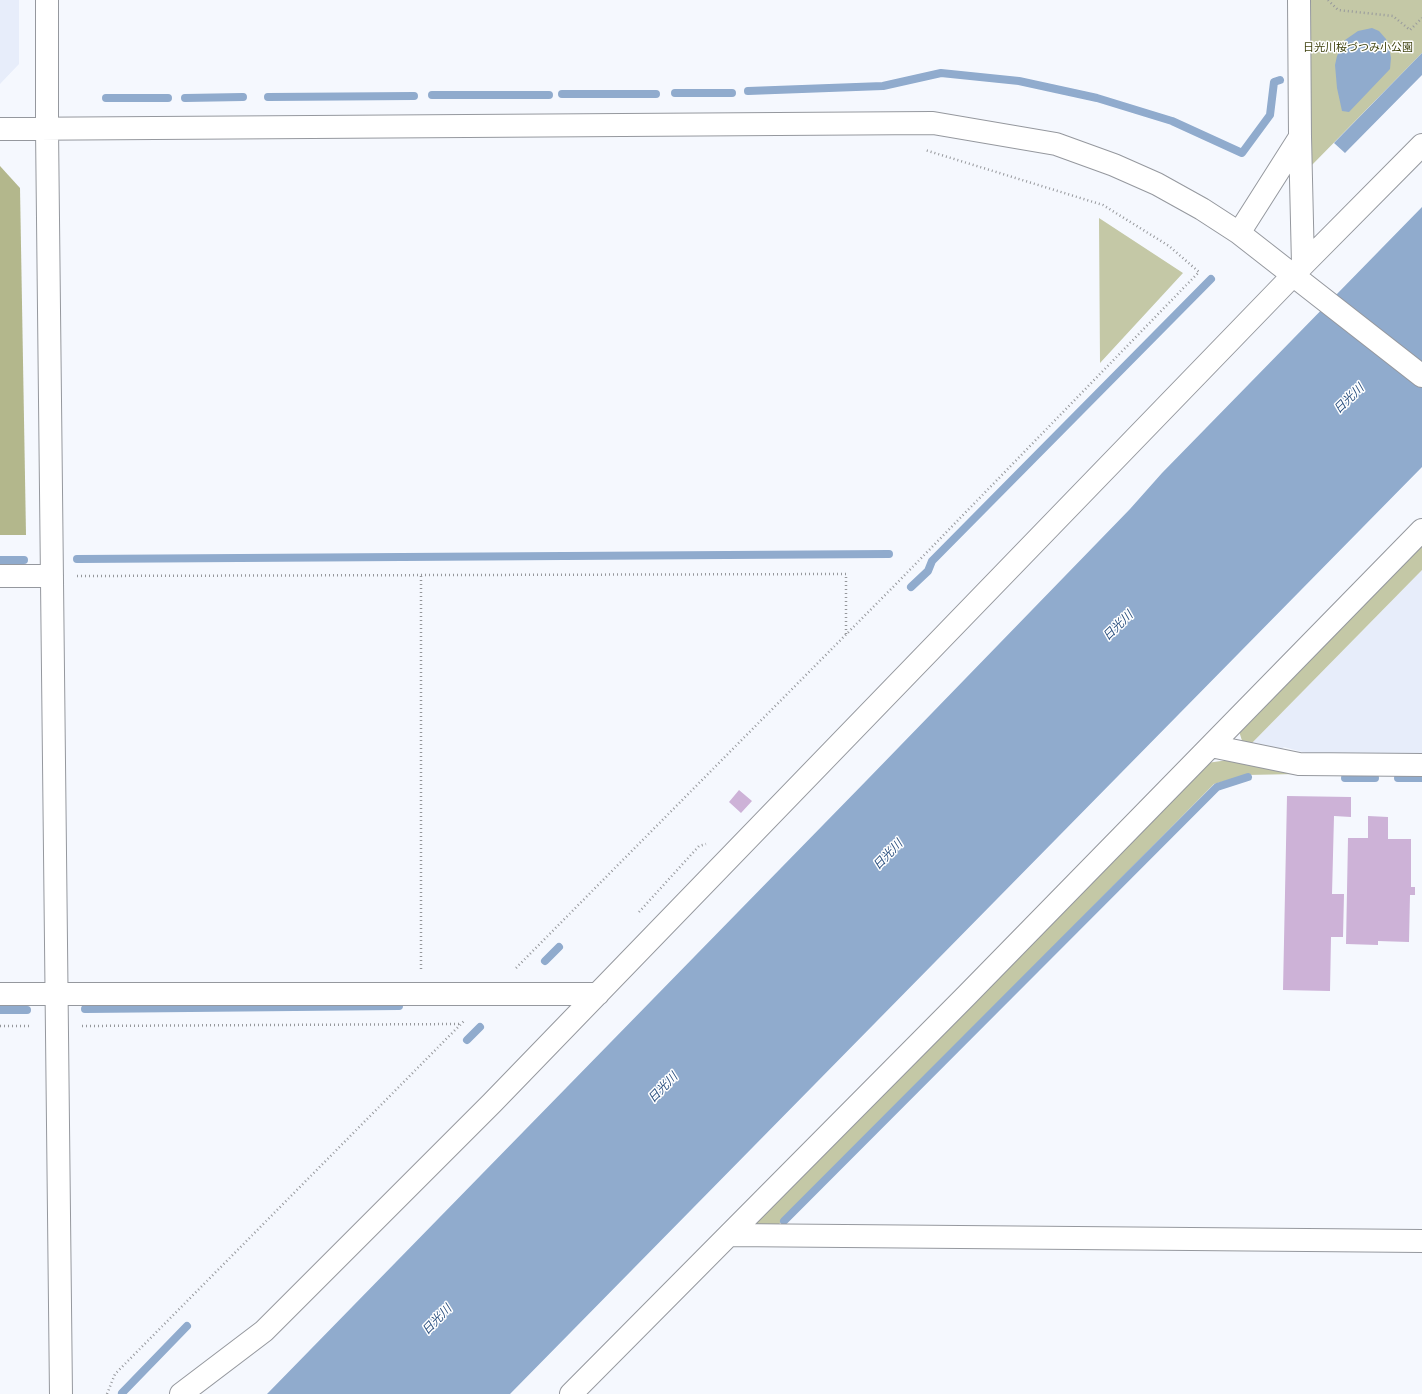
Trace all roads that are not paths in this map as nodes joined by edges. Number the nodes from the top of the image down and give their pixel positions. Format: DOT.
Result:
graph roads {
  1 [pos="47,0"];
  2 [pos="1299,0"];
  3 [pos="0,129"];
  4 [pos="47,129"];
  5 [pos="1300,137"];
  6 [pos="1422,145"];
  7 [pos="1239,233"];
  8 [pos="1298,270"];
  9 [pos="1422,376"];
  10 [pos="1422,530"];
  11 [pos="0,576"];
  12 [pos="52,576"];
  13 [pos="1211,746"];
  14 [pos="1422,765"];
  15 [pos="0,994"];
  16 [pos="57,994"];
  17 [pos="598,994"];
  18 [pos="729,1235"];
  19 [pos="1422,1241"];
  20 [pos="61,1394"];
  21 [pos="181,1394"];
  22 [pos="571,1394"];
  1 -- 4 [label="street"];
  2 -- 5 [label="street"];
  3 -- 4 [label="street"];
  4 -- 7 [label="street"];
  4 -- 12 [label="street"];
  5 -- 7 [label="street"];
  5 -- 8 [label="street"];
  6 -- 8 [label="street"];
  7 -- 8 [label="street"];
  8 -- 9 [label="street"];
  8 -- 17 [label="street"];
  10 -- 13 [label="street"];
  11 -- 12 [label="street"];
  12 -- 16 [label="street"];
  13 -- 14 [label="street"];
  13 -- 18 [label="street"];
  15 -- 16 [label="street"];
  16 -- 17 [label="street"];
  16 -- 20 [label="street"];
  17 -- 21 [label="street"];
  18 -- 19 [label="street"];
  18 -- 22 [label="street"];
}
